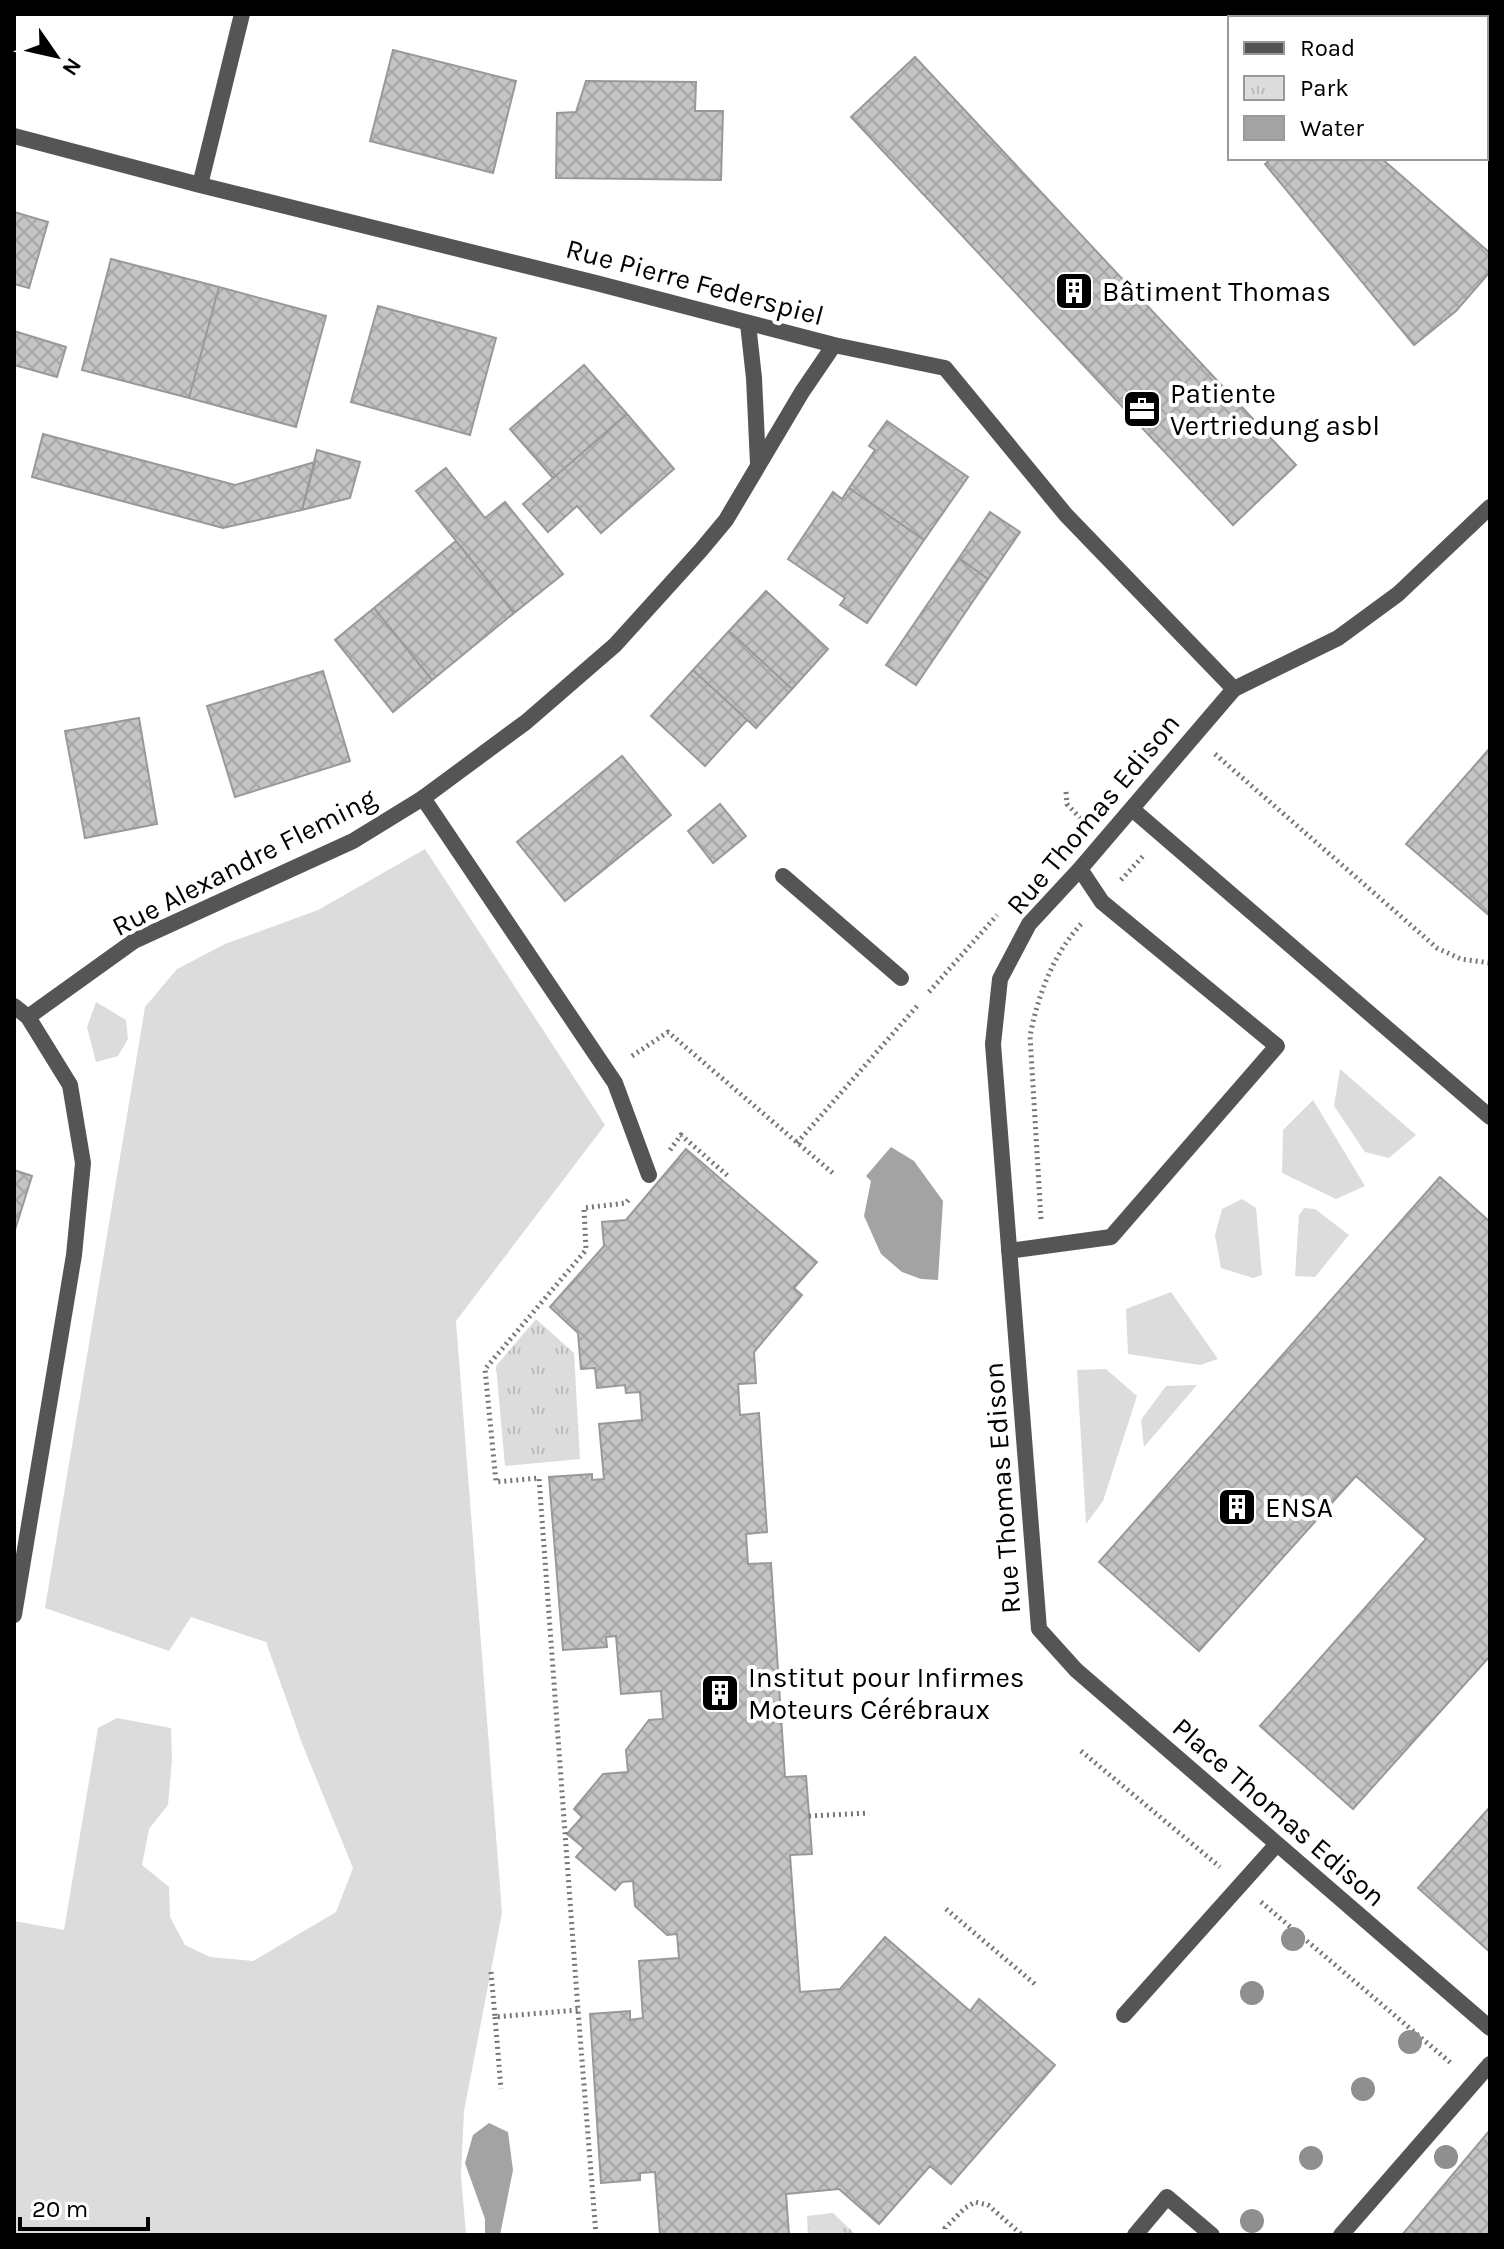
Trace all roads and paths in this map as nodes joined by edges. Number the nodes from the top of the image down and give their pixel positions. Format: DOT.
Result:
graph roads {
  1 [pos="242,14"];
  2 [pos="14,136"];
  3 [pos="200,185"];
  4 [pos="748,324"];
  5 [pos="834,345"];
  6 [pos="758,465"];
  7 [pos="1490,507"];
  8 [pos="1234,689"];
  9 [pos="1193,735"];
  10 [pos="1066,792"];
  11 [pos="423,798"];
  12 [pos="1132,809"];
  13 [pos="1082,820"];
  14 [pos="1162,836"];
  15 [pos="1080,869"];
  16 [pos="783,876"];
  17 [pos="1102,902"];
  18 [pos="998,915"];
  19 [pos="1490,963"];
  20 [pos="901,978"];
  21 [pos="21,1012"];
  22 [pos="652,1042"];
  23 [pos="1490,1117"];
  24 [pos="797,1143"];
  25 [pos="649,1175"];
  26 [pos="835,1175"];
  27 [pos="729,1177"];
  28 [pos="1043,1246"];
  29 [pos="1009,1251"];
  30 [pos="14,1615"];
  31 [pos="1039,1629"];
  32 [pos="1081,1751"];
  33 [pos="869,1813"];
  34 [pos="809,1816"];
  35 [pos="1277,1844"];
  36 [pos="1240,1884"];
  37 [pos="946,1909"];
  38 [pos="491,1972"];
  39 [pos="1036,1985"];
  40 [pos="578,2010"];
  41 [pos="1124,2015"];
  42 [pos="495,2017"];
  43 [pos="1490,2028"];
  44 [pos="1490,2064"];
  45 [pos="1474,2082"];
  46 [pos="501,2089"];
  47 [pos="596,2235"];
  48 [pos="945,2235"];
  49 [pos="1022,2235"];
  50 [pos="1135,2235"];
  51 [pos="1212,2235"];
  52 [pos="1341,2235"];
  1 -- 3 [label="street"];
  2 -- 3 [label="street, Rue Pierre Federspiel"];
  3 -- 4 [label="street, Rue Pierre Federspiel"];
  4 -- 5 [label="street, Rue Pierre Federspiel"];
  4 -- 6 [label="street"];
  5 -- 6 [label="street, Rue Alexandre Fleming"];
  5 -- 8 [label="street, Rue Pierre Federspiel"];
  6 -- 11 [label="street, Rue Alexandre Fleming"];
  7 -- 8 [label="street, Rue Thomas Edison"];
  8 -- 9 [label="street, Rue Thomas Edison"];
  9 -- 12 [label="street, Rue Thomas Edison"];
  9 -- 19 [label="path"];
  10 -- 13 [label="path"];
  11 -- 21 [label="street, Rue Alexandre Fleming"];
  11 -- 25 [label="street"];
  12 -- 14 [label="street"];
  12 -- 15 [label="street, Rue Thomas Edison"];
  14 -- 17 [label="path"];
  14 -- 23 [label="street"];
  15 -- 17 [label="street"];
  15 -- 29 [label="street, Rue Thomas Edison"];
  16 -- 20 [label="street"];
  17 -- 28 [label="path"];
  17 -- 28 [label="street"];
  18 -- 24 [label="path"];
  21 -- 30 [label="street"];
  22 -- 24 [label="path"];
  24 -- 26 [label="path"];
  25 -- 27 [label="path"];
  25 -- 40 [label="path"];
  28 -- 29 [label="street"];
  29 -- 31 [label="street, Rue Thomas Edison"];
  31 -- 35 [label="street, Place Thomas Edison"];
  32 -- 36 [label="path"];
  33 -- 34 [label="path"];
  35 -- 36 [label="street"];
  35 -- 43 [label="street, Place Thomas Edison"];
  36 -- 41 [label="street"];
  36 -- 45 [label="path"];
  37 -- 39 [label="path"];
  38 -- 42 [label="path"];
  40 -- 42 [label="path"];
  40 -- 47 [label="path"];
  42 -- 46 [label="path"];
  44 -- 45 [label="street"];
  45 -- 52 [label="street"];
  48 -- 49 [label="path"];
  50 -- 51 [label="street"];
}
